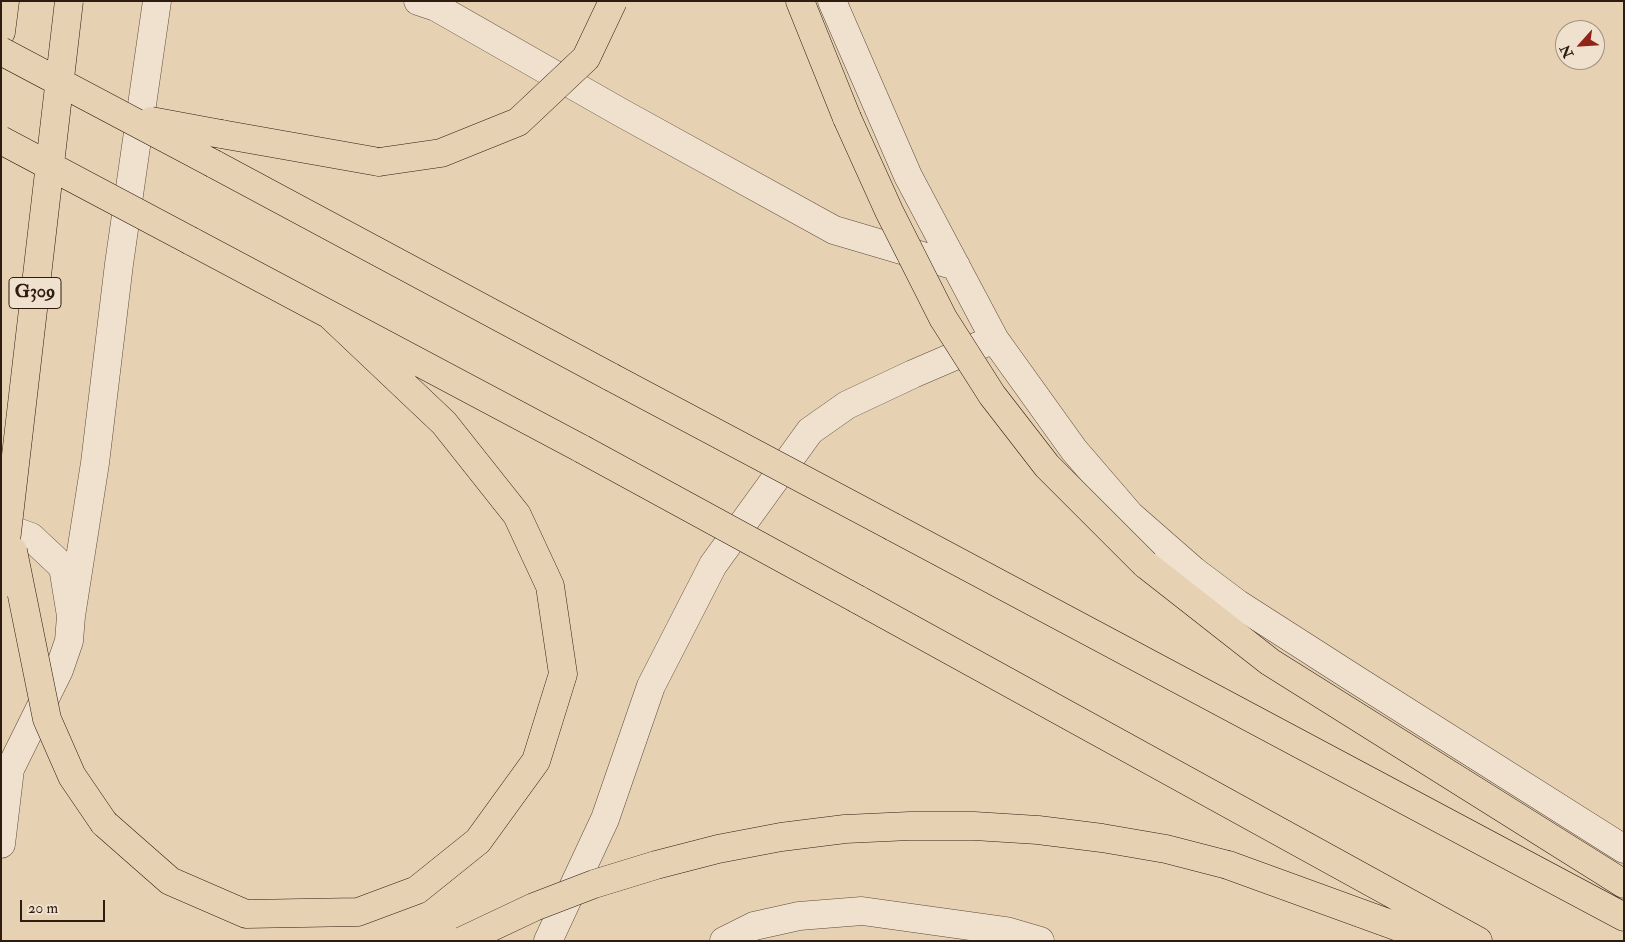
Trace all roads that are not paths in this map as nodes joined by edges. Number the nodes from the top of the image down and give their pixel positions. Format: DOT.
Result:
graph roads {
  1 [pos="5,1"];
  2 [pos="69,1"];
  3 [pos="157,1"];
  4 [pos="418,1"];
  5 [pos="613,1"];
  6 [pos="800,1"];
  7 [pos="832,1"];
  8 [pos="1,32"];
  9 [pos="1,51"];
  10 [pos="124,116"];
  11 [pos="1,140"];
  12 [pos="956,266"];
  13 [pos="332,317"];
  14 [pos="995,340"];
  15 [pos="5,526"];
  16 [pos="1,584"];
  17 [pos="71,616"];
  18 [pos="1,844"];
  19 [pos="1624,849"];
  20 [pos="1624,884"];
  21 [pos="1624,917"];
  22 [pos="462,941"];
  23 [pos="548,941"];
  24 [pos="724,941"];
  25 [pos="1040,941"];
  26 [pos="1437,941"];
  27 [pos="1478,941"];
  1 -- 8 [label="highway"];
  2 -- 15 [label="highway, G309, bridge"];
  3 -- 17 [label="street"];
  4 -- 12 [label="street"];
  5 -- 10 [label="highway, bridge"];
  6 -- 20 [label="highway, bridge"];
  7 -- 12 [label="street"];
  9 -- 10 [label="highway, bridge"];
  10 -- 21 [label="highway, bridge"];
  11 -- 13 [label="highway, bridge"];
  12 -- 14 [label="street"];
  13 -- 15 [label="highway, bridge"];
  13 -- 27 [label="highway, bridge"];
  14 -- 19 [label="street"];
  14 -- 23 [label="street"];
  15 -- 16 [label="highway, G309, bridge"];
  15 -- 17 [label="street"];
  17 -- 18 [label="street"];
  22 -- 26 [label="highway, bridge"];
  24 -- 25 [label="street"];
}
